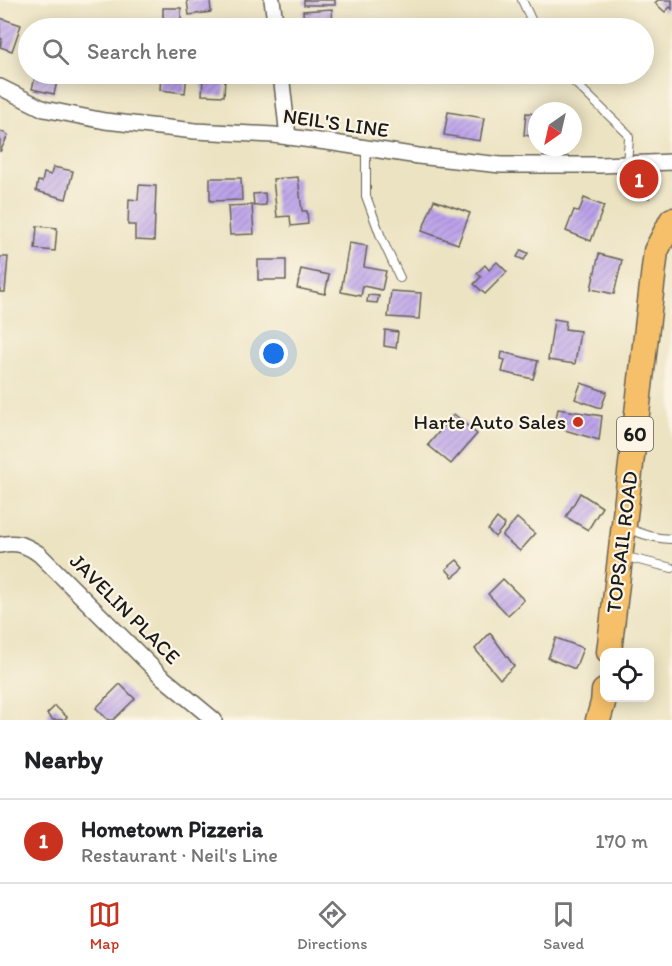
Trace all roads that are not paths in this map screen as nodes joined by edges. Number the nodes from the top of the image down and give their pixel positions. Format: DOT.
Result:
graph roads {
  1 [pos="272,0"];
  2 [pos="522,0"];
  3 [pos="275,18"];
  4 [pos="530,18"];
  5 [pos="282,84"];
  6 [pos="576,84"];
  7 [pos="0,87"];
  8 [pos="288,137"];
  9 [pos="366,148"];
  10 [pos="672,162"];
  11 [pos="627,164"];
  12 [pos="672,220"];
  13 [pos="400,278"];
  14 [pos="624,526"];
  15 [pos="672,539"];
  16 [pos="0,545"];
  17 [pos="620,555"];
  18 [pos="672,568"];
  19 [pos="609,648"];
  20 [pos="603,702"];
  21 [pos="214,720"];
  22 [pos="598,720"];
  1 -- 3 [label="street"];
  2 -- 4 [label="lane"];
  5 -- 8 [label="street"];
  6 -- 11 [label="lane"];
  7 -- 8 [label="street, NEIL'S LINE"];
  8 -- 9 [label="street, NEIL'S LINE"];
  9 -- 11 [label="street, NEIL'S LINE"];
  9 -- 13 [label="lane"];
  10 -- 11 [label="street, NEIL'S LINE"];
  12 -- 14 [label="main road, TOPSAIL ROAD / 60"];
  14 -- 15 [label="lane"];
  14 -- 17 [label="main road, TOPSAIL ROAD / 60"];
  16 -- 21 [label="street, JAVELIN PLACE"];
  17 -- 18 [label="lane"];
  17 -- 19 [label="main road, TOPSAIL ROAD / 60"];
  20 -- 22 [label="main road"];
}
